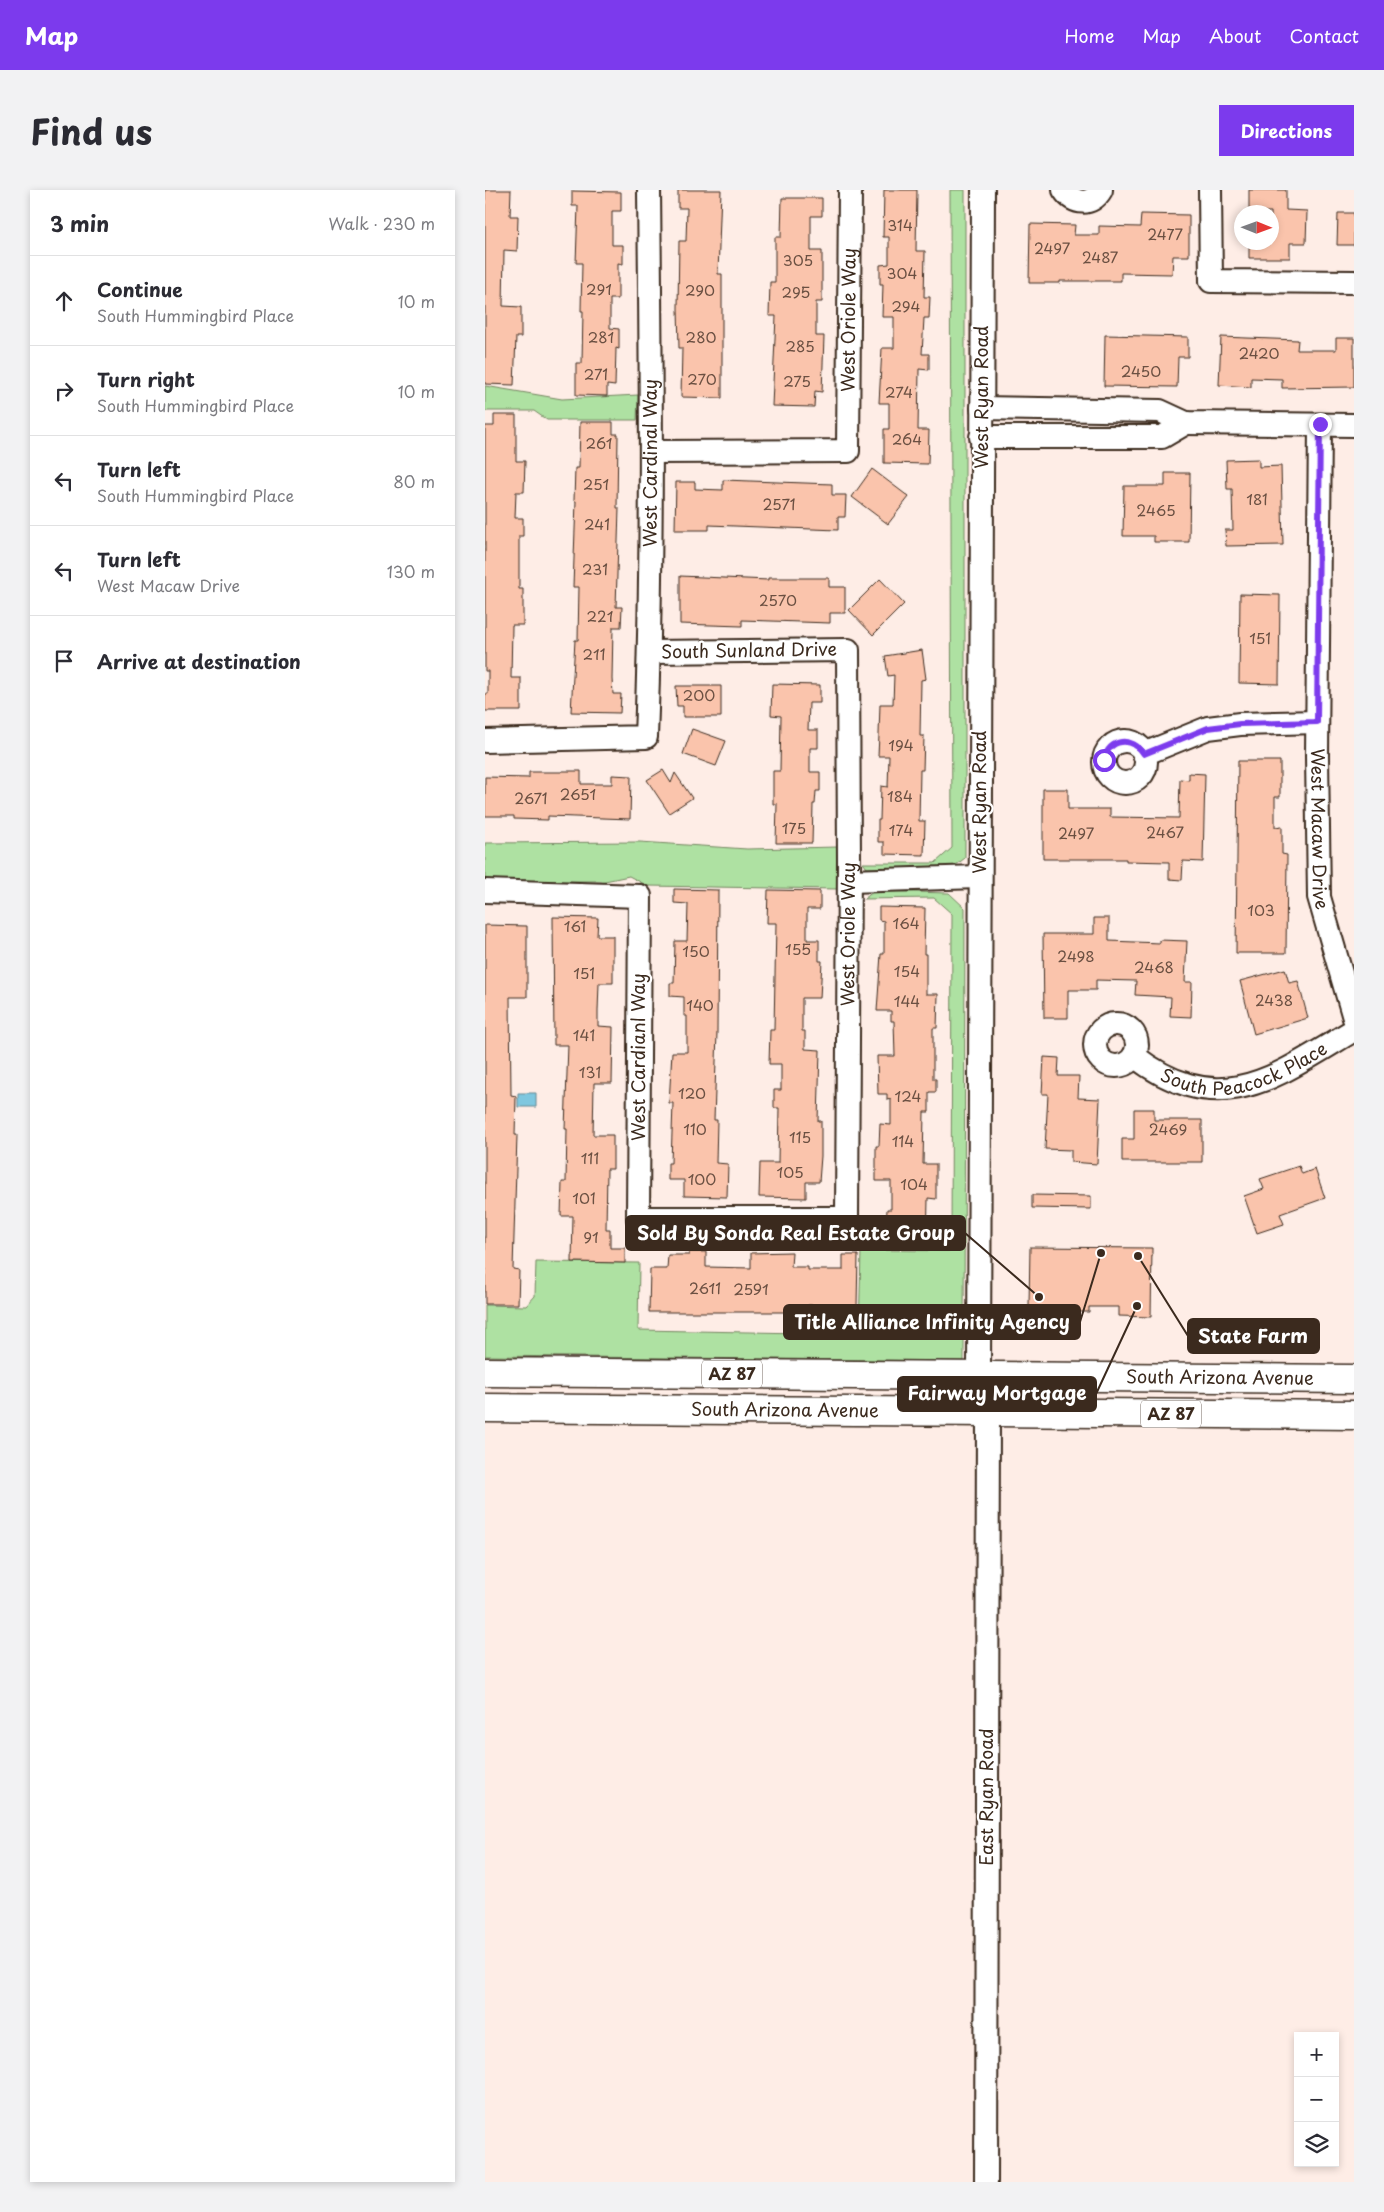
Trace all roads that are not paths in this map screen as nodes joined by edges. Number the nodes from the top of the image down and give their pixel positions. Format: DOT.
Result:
graph roads {
  1 [pos="649,190"];
  2 [pos="850,190"];
  3 [pos="983,190"];
  4 [pos="1064,190"];
  5 [pos="1101,190"];
  6 [pos="1210,190"];
  7 [pos="1354,282"];
  8 [pos="982,408"];
  9 [pos="1186,423"];
  10 [pos="1320,424"];
  11 [pos="1354,425"];
  12 [pos="981,438"];
  13 [pos="651,452"];
  14 [pos="848,650"];
  15 [pos="650,652"];
  16 [pos="1317,722"];
  17 [pos="485,741"];
  18 [pos="1144,754"];
  19 [pos="979,877"];
  20 [pos="849,880"];
  21 [pos="485,891"];
  22 [pos="1354,1018"];
  23 [pos="1354,1030"];
  24 [pos="1134,1056"];
  25 [pos="638,1218"];
  26 [pos="485,1372"];
  27 [pos="979,1375"];
  28 [pos="1354,1379"];
  29 [pos="485,1408"];
  30 [pos="988,1412"];
  31 [pos="1354,1415"];
  32 [pos="986,2182"];
  1 -- 13 [label="street, West Cardinal Way"];
  2 -- 13 [label="street, West Oriole Way"];
  3 -- 8 [label="street, West Ryan Road"];
  4 -- 5 [label="street"];
  6 -- 7 [label="street"];
  8 -- 9 [label="street"];
  8 -- 12 [label="street, West Ryan Road"];
  9 -- 10 [label="street"];
  9 -- 12 [label="street"];
  10 -- 11 [label="street"];
  10 -- 16 [label="street, West Macaw Drive"];
  12 -- 19 [label="street, West Ryan Road"];
  13 -- 15 [label="street, West Cardinal Way"];
  14 -- 15 [label="street, South Sunland Drive"];
  14 -- 20 [label="street, West Oriole Way"];
  15 -- 17 [label="street, West Cardinal Way"];
  16 -- 18 [label="street"];
  16 -- 22 [label="street, West Macaw Drive"];
  19 -- 20 [label="street"];
  19 -- 27 [label="street, West Ryan Road"];
  20 -- 25 [label="street, West Oriole Way"];
  21 -- 25 [label="street, West Cardianl Way"];
  23 -- 24 [label="street, South Peacock Place"];
  26 -- 27 [label="main road, South Arizona Avenue / AZ 87"];
  27 -- 28 [label="main road, South Arizona Avenue / AZ 87"];
  27 -- 30 [label="street, West Ryan Road"];
  29 -- 30 [label="main road, South Arizona Avenue / AZ 87"];
  30 -- 31 [label="main road, South Arizona Avenue / AZ 87"];
  30 -- 32 [label="street, East Ryan Road"];
}
